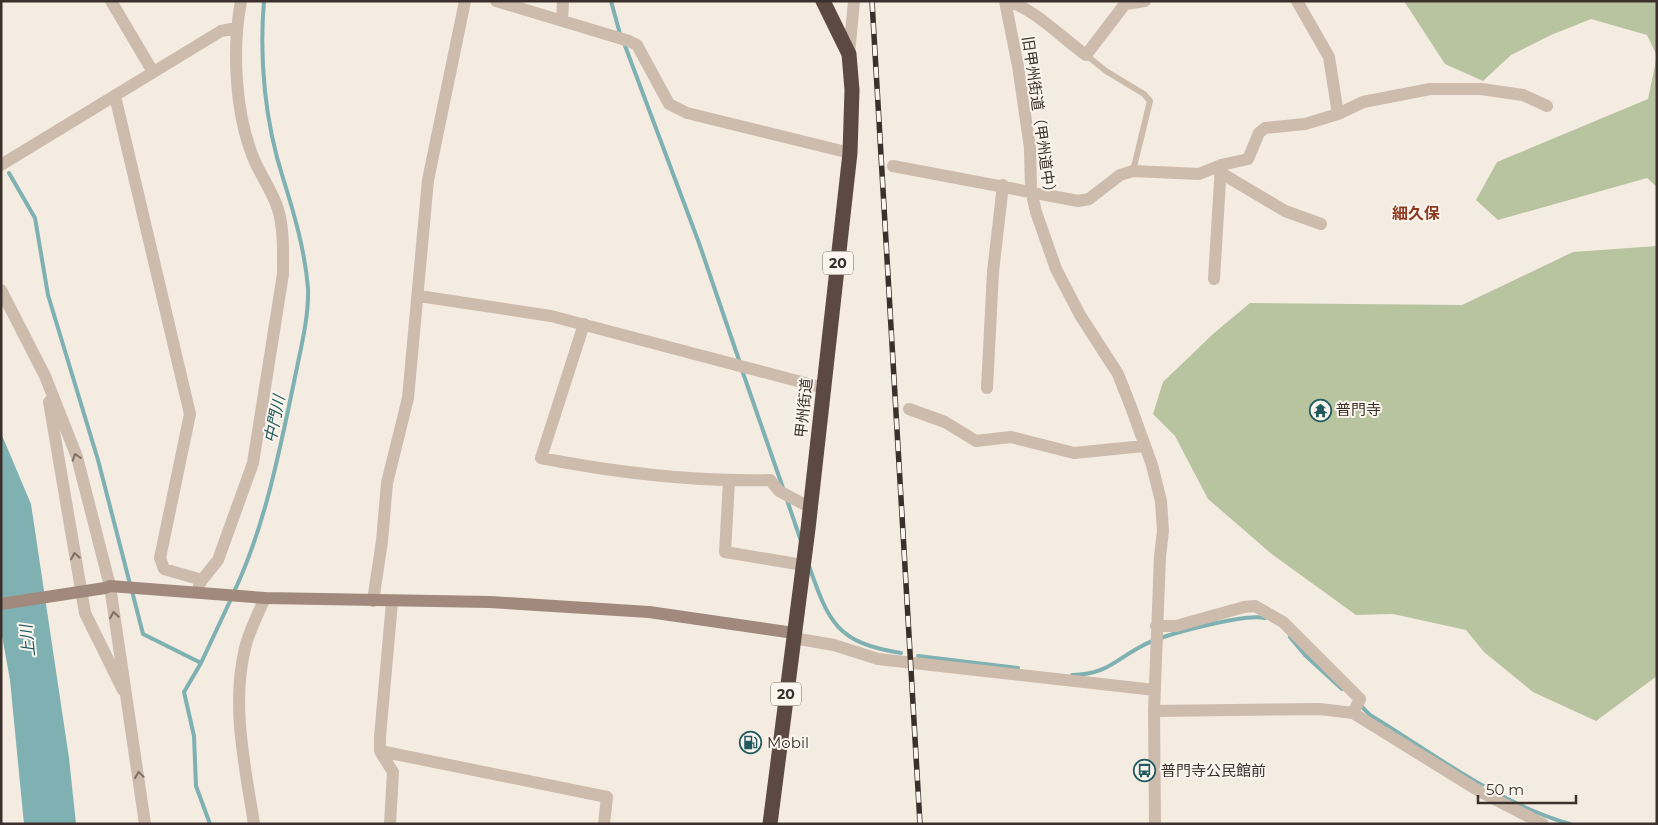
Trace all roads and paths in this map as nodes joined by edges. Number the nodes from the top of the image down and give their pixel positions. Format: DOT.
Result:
graph roads {
  1 [pos="111,1"];
  2 [pos="241,1"];
  3 [pos="465,1"];
  4 [pos="496,1"];
  5 [pos="563,1"];
  6 [pos="823,1"];
  7 [pos="854,1"];
  8 [pos="1005,1"];
  9 [pos="1145,1"];
  10 [pos="1297,1"];
  11 [pos="562,21"];
  12 [pos="236,28"];
  13 [pos="849,54"];
  14 [pos="1086,55"];
  15 [pos="153,72"];
  16 [pos="115,96"];
  17 [pos="1547,106"];
  18 [pos="1338,114"];
  19 [pos="850,153"];
  20 [pos="1,165"];
  21 [pos="893,166"];
  22 [pos="1221,169"];
  23 [pos="1133,171"];
  24 [pos="1004,185"];
  25 [pos="1031,190"];
  26 [pos="1321,224"];
  27 [pos="1214,279"];
  28 [pos="1,290"];
  29 [pos="419,296"];
  30 [pos="584,324"];
  31 [pos="45,376"];
  32 [pos="824,388"];
  33 [pos="987,388"];
  34 [pos="909,409"];
  35 [pos="1144,446"];
  36 [pos="728,481"];
  37 [pos="811,508"];
  38 [pos="804,565"];
  39 [pos="112,587"];
  40 [pos="200,588"];
  41 [pos="259,598"];
  42 [pos="373,601"];
  43 [pos="392,602"];
  44 [pos="1,604"];
  45 [pos="1156,629"];
  46 [pos="793,635"];
  47 [pos="1155,690"];
  48 [pos="128,699"];
  49 [pos="1154,711"];
  50 [pos="1353,712"];
  51 [pos="380,751"];
  52 [pos="145,824"];
  53 [pos="254,824"];
  54 [pos="390,824"];
  55 [pos="604,824"];
  56 [pos="770,824"];
  57 [pos="1156,824"];
  58 [pos="1543,824"];
  1 -- 15 [label="street"];
  2 -- 12 [label="street"];
  3 -- 29 [label="street"];
  4 -- 11 [label="street"];
  5 -- 11 [label="street"];
  6 -- 13 [label="highway, 甲州街道 / 20"];
  7 -- 13 [label="street"];
  8 -- 14 [label="street"];
  8 -- 25 [label="street, 旧甲州街道（甲州道中）"];
  9 -- 14 [label="street"];
  10 -- 18 [label="street"];
  11 -- 19 [label="street"];
  12 -- 15 [label="street"];
  12 -- 40 [label="street"];
  13 -- 19 [label="highway, 甲州街道 / 20"];
  14 -- 23 [label="lane"];
  15 -- 16 [label="street"];
  16 -- 20 [label="street"];
  16 -- 40 [label="street"];
  17 -- 18 [label="street"];
  18 -- 22 [label="street"];
  19 -- 32 [label="highway, 甲州街道 / 20"];
  21 -- 24 [label="street"];
  22 -- 23 [label="street"];
  22 -- 26 [label="street"];
  22 -- 27 [label="street"];
  23 -- 25 [label="street"];
  24 -- 25 [label="street"];
  24 -- 33 [label="street"];
  25 -- 35 [label="street, 旧甲州街道（甲州道中）"];
  28 -- 31 [label="street"];
  29 -- 30 [label="street"];
  29 -- 42 [label="street"];
  30 -- 32 [label="street"];
  30 -- 36 [label="street"];
  39 -- 31 [label="street, one-way"];
  48 -- 31 [label="street, one-way"];
  32 -- 37 [label="highway, 甲州街道 / 20"];
  34 -- 35 [label="street"];
  35 -- 45 [label="street, 旧甲州街道（甲州道中）"];
  36 -- 37 [label="street"];
  36 -- 38 [label="street"];
  37 -- 38 [label="highway, 甲州街道 / 20"];
  38 -- 46 [label="highway, 甲州街道 / 20"];
  39 -- 40 [label="street"];
  39 -- 44 [label="street, bridge"];
  48 -- 39 [label="street, one-way"];
  40 -- 41 [label="street"];
  41 -- 42 [label="street"];
  41 -- 53 [label="street"];
  42 -- 43 [label="street"];
  43 -- 46 [label="street"];
  43 -- 51 [label="street"];
  45 -- 47 [label="street, 旧甲州街道（甲州道中）"];
  45 -- 50 [label="street"];
  46 -- 47 [label="street"];
  46 -- 56 [label="highway, 甲州街道 / 20"];
  47 -- 49 [label="street"];
  52 -- 48 [label="street, one-way"];
  49 -- 50 [label="street"];
  49 -- 57 [label="street"];
  50 -- 58 [label="street"];
  51 -- 54 [label="street"];
  51 -- 55 [label="street"];
}
